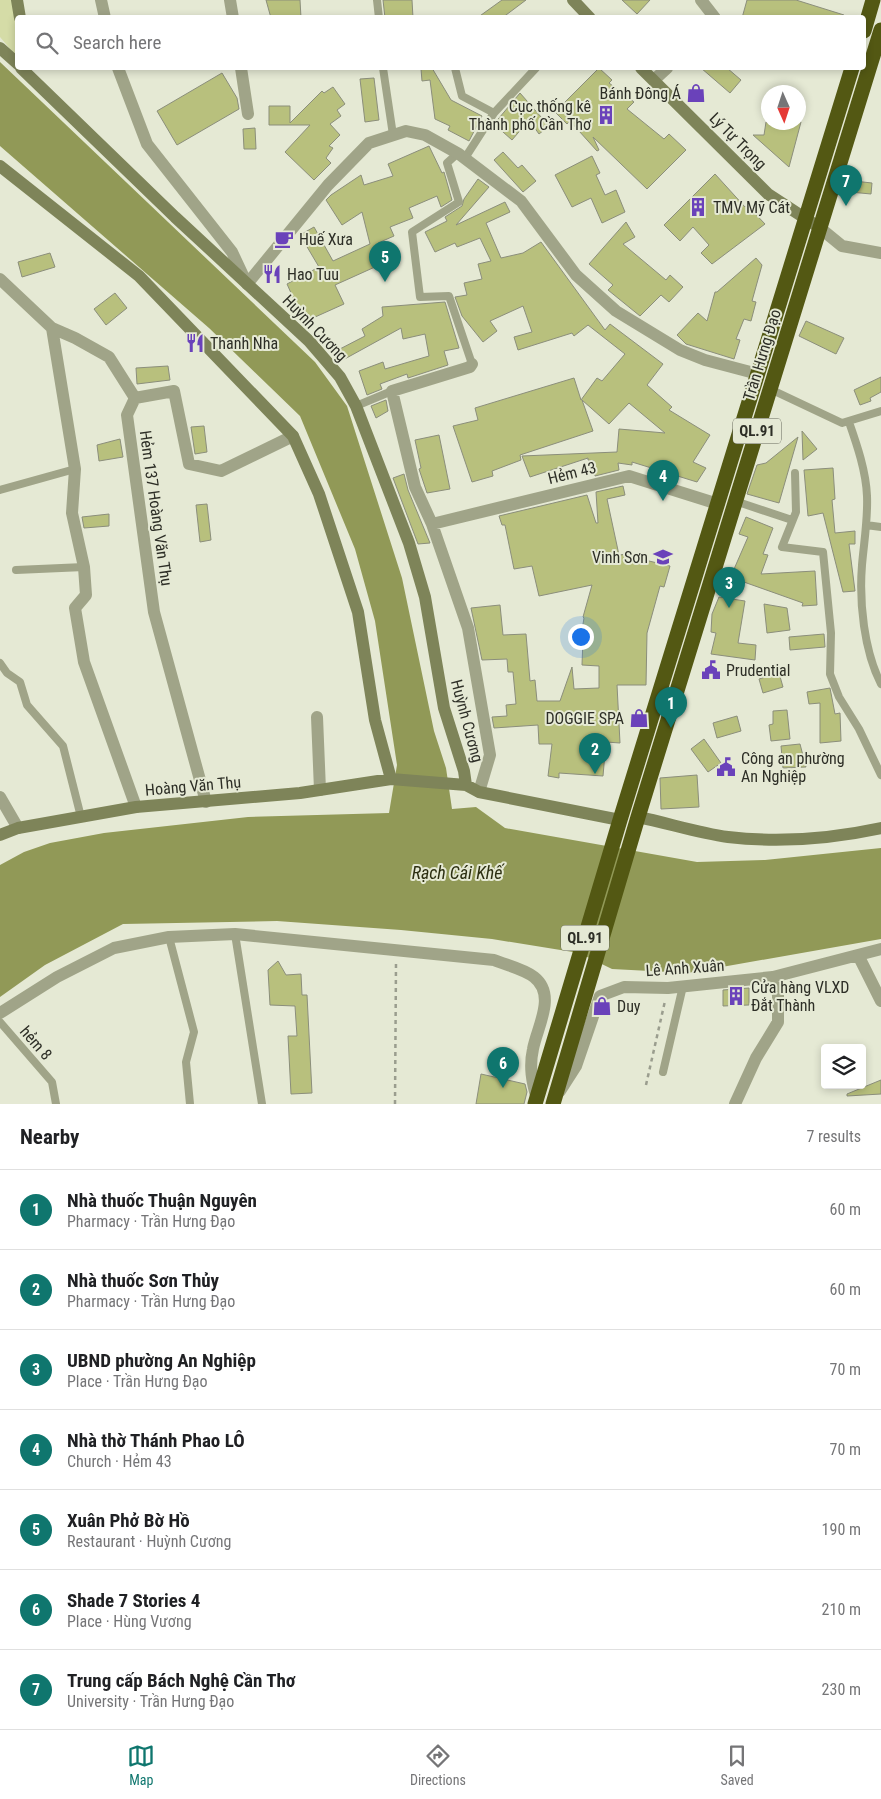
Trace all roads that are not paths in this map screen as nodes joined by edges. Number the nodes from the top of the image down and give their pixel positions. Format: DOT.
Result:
graph roads {
  1 [pos="17,0"];
  2 [pos="102,0"];
  3 [pos="230,0"];
  4 [pos="377,0"];
  5 [pos="573,0"];
  6 [pos="701,0"];
  7 [pos="873,0"];
  8 [pos="20,15"];
  9 [pos="104,15"];
  10 [pos="232,15"];
  11 [pos="379,15"];
  12 [pos="585,15"];
  13 [pos="713,15"];
  14 [pos="866,24"];
  15 [pos="880,36"];
  16 [pos="0,48"];
  17 [pos="15,61"];
  18 [pos="23,70"];
  19 [pos="35,70"];
  20 [pos="119,70"];
  21 [pos="241,70"];
  22 [pos="383,70"];
  23 [pos="456,70"];
  24 [pos="534,70"];
  25 [pos="643,70"];
  26 [pos="665,70"];
  27 [pos="851,70"];
  28 [pos="654,80"];
  29 [pos="41,86"];
  30 [pos="494,113"];
  31 [pos="248,114"];
  32 [pos="393,135"];
  33 [pos="461,156"];
  34 [pos="0,166"];
  35 [pos="806,217"];
  36 [pos="820,228"];
  37 [pos="881,253"];
  38 [pos="0,279"];
  39 [pos="247,284"];
  40 [pos="52,328"];
  41 [pos="472,364"];
  42 [pos="758,374"];
  43 [pos="770,389"];
  44 [pos="392,391"];
  45 [pos="135,398"];
  46 [pos="356,406"];
  47 [pos="881,410"];
  48 [pos="850,422"];
  49 [pos="293,436"];
  50 [pos="75,469"];
  51 [pos="795,473"];
  52 [pos="0,490"];
  53 [pos="736,501"];
  54 [pos="718,504"];
  55 [pos="792,520"];
  56 [pos="432,524"];
  57 [pos="866,526"];
  58 [pos="881,527"];
  59 [pos="84,568"];
  60 [pos="16,570"];
  61 [pos="0,663"];
  62 [pos="881,684"];
  63 [pos="317,717"];
  64 [pos="881,775"];
  65 [pos="391,779"];
  66 [pos="466,785"];
  67 [pos="320,790"];
  68 [pos="479,792"];
  69 [pos="0,797"];
  70 [pos="206,802"];
  71 [pos="136,807"];
  72 [pos="81,817"];
  73 [pos="638,817"];
  74 [pos="620,820"];
  75 [pos="18,828"];
  76 [pos="881,828"];
  77 [pos="0,834"];
  78 [pos="235,934"];
  79 [pos="170,937"];
  80 [pos="881,950"];
  81 [pos="858,955"];
  82 [pos="773,978"];
  83 [pos="683,986"];
  84 [pos="881,1001"];
  85 [pos="0,1013"];
  86 [pos="0,1022"];
  87 [pos="663,1072"];
  88 [pos="554,1100"];
  89 [pos="536,1101"];
  90 [pos="56,1104"];
  91 [pos="190,1104"];
  92 [pos="262,1104"];
  93 [pos="736,1104"];
  1 -- 8 [label="street"];
  2 -- 9 [label="street"];
  3 -- 10 [label="street"];
  4 -- 11 [label="lane"];
  5 -- 12 [label="street"];
  6 -- 13 [label="street"];
  7 -- 14 [label="highway"];
  15 -- 36 [label="highway, Trần Hưng Đạo / QL.91"];
  16 -- 17 [label="street"];
  18 -- 29 [label="street, Huỳnh Cương"];
  19 -- 29 [label="street"];
  20 -- 39 [label="street"];
  21 -- 31 [label="street"];
  22 -- 32 [label="lane"];
  23 -- 30 [label="lane"];
  24 -- 30 [label="lane"];
  25 -- 28 [label="street, Lý Tự Trọng"];
  26 -- 28 [label="street"];
  27 -- 35 [label="highway, Trần Hưng Đạo / QL.91"];
  28 -- 35 [label="street, Lý Tự Trọng"];
  29 -- 39 [label="street, Huỳnh Cương"];
  30 -- 33 [label="lane"];
  32 -- 33 [label="street"];
  32 -- 39 [label="street"];
  33 -- 41 [label="lane"];
  33 -- 42 [label="street"];
  34 -- 49 [label="street"];
  35 -- 36 [label="street, Lý Tự Trọng"];
  35 -- 42 [label="highway, Trần Hưng Đạo / QL.91"];
  36 -- 37 [label="street"];
  36 -- 43 [label="highway, Trần Hưng Đạo / QL.91"];
  38 -- 40 [label="street"];
  39 -- 46 [label="street, Huỳnh Cương"];
  40 -- 45 [label="street"];
  40 -- 50 [label="street"];
  41 -- 44 [label="street"];
  42 -- 54 [label="highway, Trần Hưng Đạo / QL.91"];
  43 -- 48 [label="lane"];
  43 -- 53 [label="highway, Trần Hưng Đạo / QL.91"];
  44 -- 46 [label="lane"];
  44 -- 56 [label="street"];
  45 -- 49 [label="street"];
  45 -- 70 [label="street, Hẻm 137 Hoàng Văn Thụ"];
  46 -- 66 [label="street, Huỳnh Cương"];
  47 -- 48 [label="lane"];
  48 -- 57 [label="lane"];
  49 -- 65 [label="street"];
  50 -- 52 [label="lane"];
  50 -- 59 [label="street"];
  51 -- 55 [label="lane"];
  53 -- 55 [label="lane"];
  53 -- 73 [label="highway, Trần Hưng Đạo / QL.91"];
  54 -- 56 [label="street, Hẻm 43"];
  54 -- 74 [label="highway, Trần Hưng Đạo / QL.91"];
  55 -- 64 [label="lane"];
  56 -- 68 [label="street"];
  57 -- 58 [label="lane"];
  57 -- 62 [label="lane"];
  59 -- 60 [label="lane"];
  59 -- 71 [label="street"];
  61 -- 72 [label="lane"];
  63 -- 67 [label="street"];
  65 -- 66 [label="street, Hoàng Văn Thụ"];
  65 -- 67 [label="street, Hoàng Văn Thụ"];
  66 -- 68 [label="street"];
  67 -- 70 [label="street, Hoàng Văn Thụ"];
  68 -- 74 [label="street"];
  69 -- 75 [label="street"];
  70 -- 71 [label="street, Hoàng Văn Thụ"];
  71 -- 72 [label="street, Hoàng Văn Thụ"];
  72 -- 75 [label="street, Hoàng Văn Thụ"];
  73 -- 76 [label="street"];
  73 -- 88 [label="highway, Trần Hưng Đạo / QL.91"];
  74 -- 89 [label="highway, QL.91"];
  75 -- 77 [label="street, Hoàng Văn Thụ"];
  78 -- 79 [label="street"];
  78 -- 89 [label="street"];
  78 -- 92 [label="lane"];
  79 -- 85 [label="street"];
  79 -- 91 [label="lane"];
  80 -- 81 [label="street, Lê Anh Xuân"];
  81 -- 82 [label="street, Lê Anh Xuân"];
  81 -- 84 [label="street"];
  82 -- 83 [label="street, Lê Anh Xuân"];
  82 -- 93 [label="street"];
  83 -- 87 [label="lane"];
  83 -- 88 [label="street, Lê Anh Xuân"];
  86 -- 90 [label="lane, hẻm 8"];
}
